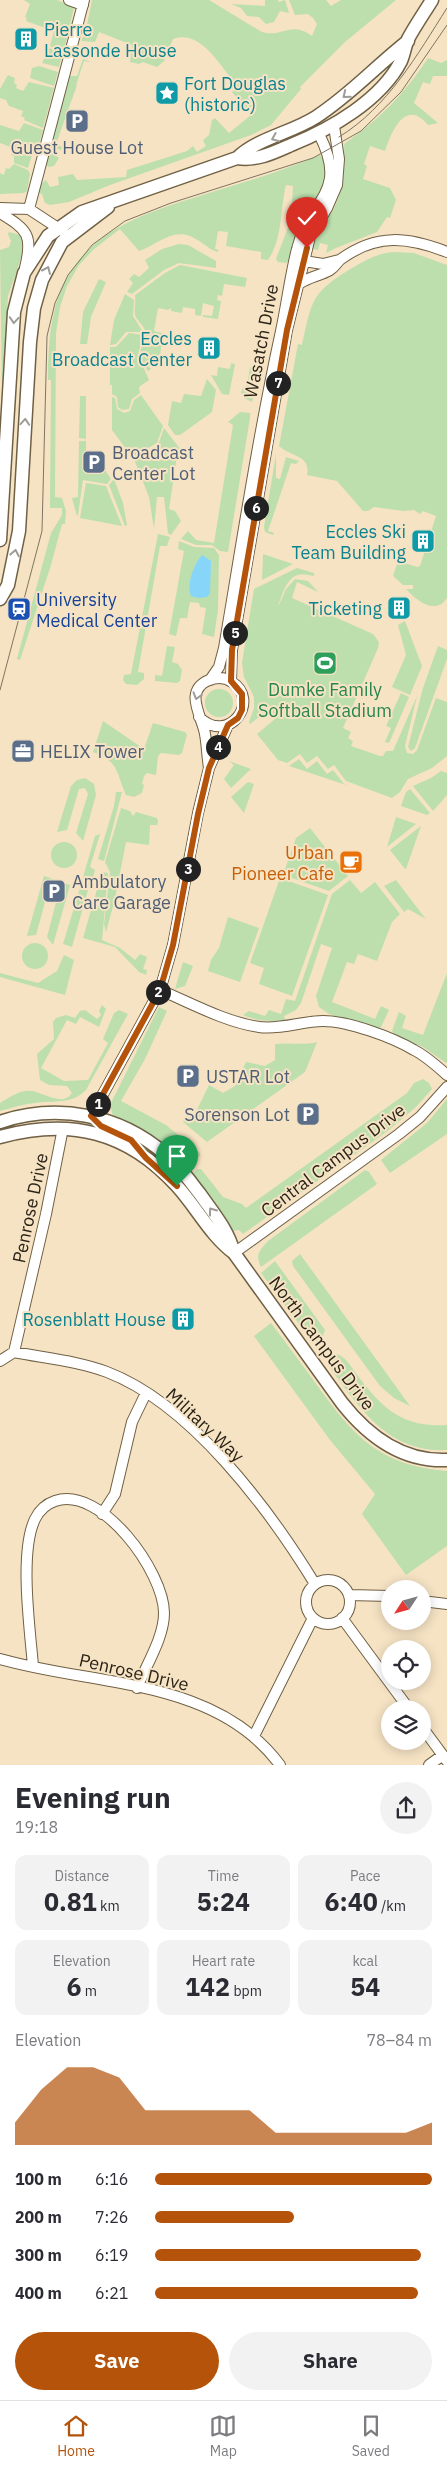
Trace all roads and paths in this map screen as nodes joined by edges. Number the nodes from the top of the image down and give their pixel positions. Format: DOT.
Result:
graph roads {
  1 [pos="69,0"];
  2 [pos="432,0"];
  3 [pos="84,3"];
  4 [pos="408,41"];
  5 [pos="395,50"];
  6 [pos="334,126"];
  7 [pos="319,134"];
  8 [pos="237,158"];
  9 [pos="121,198"];
  10 [pos="0,208"];
  11 [pos="29,209"];
  12 [pos="0,213"];
  13 [pos="58,227"];
  14 [pos="68,236"];
  15 [pos="447,252"];
  16 [pos="339,260"];
  17 [pos="304,262"];
  18 [pos="24,272"];
  19 [pos="299,284"];
  20 [pos="285,310"];
  21 [pos="0,540"];
  22 [pos="0,599"];
  23 [pos="210,680"];
  24 [pos="231,681"];
  25 [pos="200,717"];
  26 [pos="228,725"];
  27 [pos="209,768"];
  28 [pos="160,990"];
  29 [pos="447,1075"];
  30 [pos="447,1087"];
  31 [pos="91,1116"];
  32 [pos="0,1122"];
  33 [pos="63,1128"];
  34 [pos="23,1131"];
  35 [pos="0,1136"];
  36 [pos="146,1158"];
  37 [pos="234,1253"];
  38 [pos="14,1352"];
  39 [pos="0,1361"];
  40 [pos="146,1393"];
  41 [pos="447,1460"];
  42 [pos="102,1514"];
  43 [pos="315,1584"];
  44 [pos="349,1595"];
  45 [pos="381,1596"];
  46 [pos="431,1602"];
  47 [pos="447,1604"];
  48 [pos="313,1618"];
  49 [pos="342,1618"];
  50 [pos="0,1659"];
  51 [pos="33,1666"];
  52 [pos="137,1688"];
  53 [pos="402,1700"];
  54 [pos="254,1736"];
  55 [pos="431,1739"];
  56 [pos="445,1758"];
  57 [pos="280,1765"];
  58 [pos="429,1765"];
  1 -- 3 [label="street"];
  2 -- 4 [label="main road"];
  3 -- 11 [label="street"];
  4 -- 5 [label="main road"];
  4 -- 6 [label="main road"];
  5 -- 7 [label="main road"];
  5 -- 8 [label="main road, one-way"];
  6 -- 7 [label="main road"];
  6 -- 17 [label="street, Wasatch Drive"];
  7 -- 8 [label="main road"];
  7 -- 20 [label="street, Wasatch Drive"];
  8 -- 9 [label="main road"];
  9 -- 13 [label="main road"];
  9 -- 14 [label="main road"];
  10 -- 11 [label="street"];
  11 -- 13 [label="street"];
  12 -- 18 [label="street"];
  13 -- 14 [label="street"];
  13 -- 18 [label="main road"];
  22 -- 14 [label="main road, one-way"];
  15 -- 16 [label="street"];
  16 -- 17 [label="street"];
  16 -- 19 [label="street"];
  17 -- 19 [label="street, Wasatch Drive"];
  17 -- 20 [label="street"];
  18 -- 21 [label="main road, one-way"];
  19 -- 24 [label="street, Wasatch Drive"];
  20 -- 23 [label="street, Wasatch Drive"];
  23 -- 24 [label="street"];
  23 -- 25 [label="street, Wasatch Drive, one-way"];
  24 -- 26 [label="street, Wasatch Drive"];
  25 -- 26 [label="street"];
  25 -- 27 [label="street, Wasatch Drive"];
  26 -- 27 [label="street, Wasatch Drive"];
  27 -- 28 [label="street, Wasatch Drive"];
  28 -- 29 [label="street"];
  28 -- 31 [label="street, Wasatch Drive"];
  30 -- 37 [label="street, Central Campus Drive"];
  31 -- 32 [label="main road, North Campus Drive"];
  31 -- 34 [label="main road"];
  31 -- 36 [label="main road"];
  37 -- 31 [label="main road, North Campus Drive, one-way"];
  33 -- 34 [label="main road, North Campus Drive"];
  33 -- 36 [label="main road, North Campus Drive"];
  33 -- 38 [label="street, Penrose Drive"];
  34 -- 35 [label="main road, North Campus Drive"];
  36 -- 37 [label="main road, North Campus Drive"];
  37 -- 41 [label="main road, North Campus Drive"];
  38 -- 39 [label="street"];
  38 -- 40 [label="street, Military Way"];
  40 -- 42 [label="street"];
  40 -- 43 [label="street, Military Way"];
  42 -- 51 [label="street"];
  42 -- 52 [label="street"];
  43 -- 44 [label="street"];
  43 -- 48 [label="street"];
  44 -- 45 [label="street"];
  44 -- 49 [label="street"];
  46 -- 47 [label="street"];
  48 -- 49 [label="street"];
  48 -- 54 [label="street"];
  49 -- 53 [label="street"];
  50 -- 51 [label="street, Penrose Drive"];
  51 -- 52 [label="street, Penrose Drive"];
  52 -- 54 [label="street, Penrose Drive"];
  54 -- 57 [label="street, Penrose Drive"];
  55 -- 56 [label="street"];
  56 -- 58 [label="street"];
}
